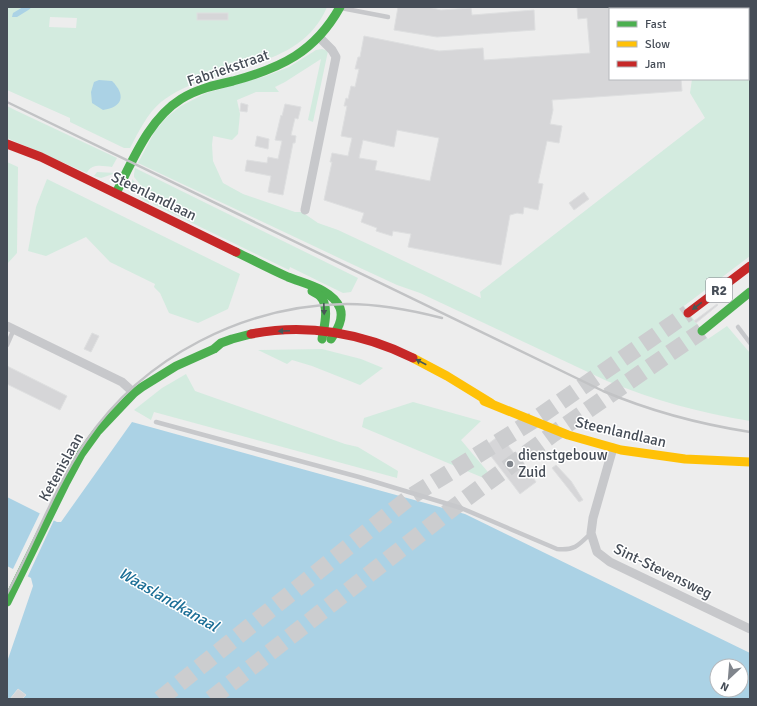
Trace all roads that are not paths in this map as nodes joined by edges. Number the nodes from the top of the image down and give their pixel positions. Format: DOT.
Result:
graph roads {
  1 [pos="340,8"];
  2 [pos="388,17"];
  3 [pos="319,37"];
  4 [pos="7,144"];
  5 [pos="116,193"];
  6 [pos="305,210"];
  7 [pos="750,266"];
  8 [pos="288,277"];
  9 [pos="750,292"];
  10 [pos="688,313"];
  11 [pos="11,327"];
  12 [pos="738,327"];
  13 [pos="702,331"];
  14 [pos="328,336"];
  15 [pos="750,343"];
  16 [pos="7,345"];
  17 [pos="134,393"];
  18 [pos="156,422"];
  19 [pos="612,448"];
  20 [pos="750,462"];
  21 [pos="591,533"];
  22 [pos="8,597"];
  23 [pos="750,629"];
  1 -- 2 [label="lane"];
  1 -- 3 [label="main road, Fabriekstraat"];
  3 -- 5 [label="main road, Fabriekstraat"];
  3 -- 6 [label="street"];
  4 -- 5 [label="main road, Steenlandlaan"];
  5 -- 8 [label="main road, Steenlandlaan"];
  7 -- 10 [label="main road, R2, one-way"];
  8 -- 14 [label="main road, Steenlandlaan, one-way"];
  8 -- 14 [label="main road, Steenlandlaan"];
  9 -- 13 [label="main road, R2"];
  11 -- 16 [label="lane"];
  11 -- 17 [label="street"];
  12 -- 15 [label="lane"];
  14 -- 17 [label="main road, Ketenislaan"];
  14 -- 19 [label="main road, Steenlandlaan"];
  17 -- 22 [label="main road, Ketenislaan"];
  18 -- 21 [label="lane"];
  19 -- 20 [label="main road, Steenlandlaan"];
  19 -- 21 [label="street, Sint-Stevensweg"];
  21 -- 23 [label="street, Sint-Stevensweg"];
}
